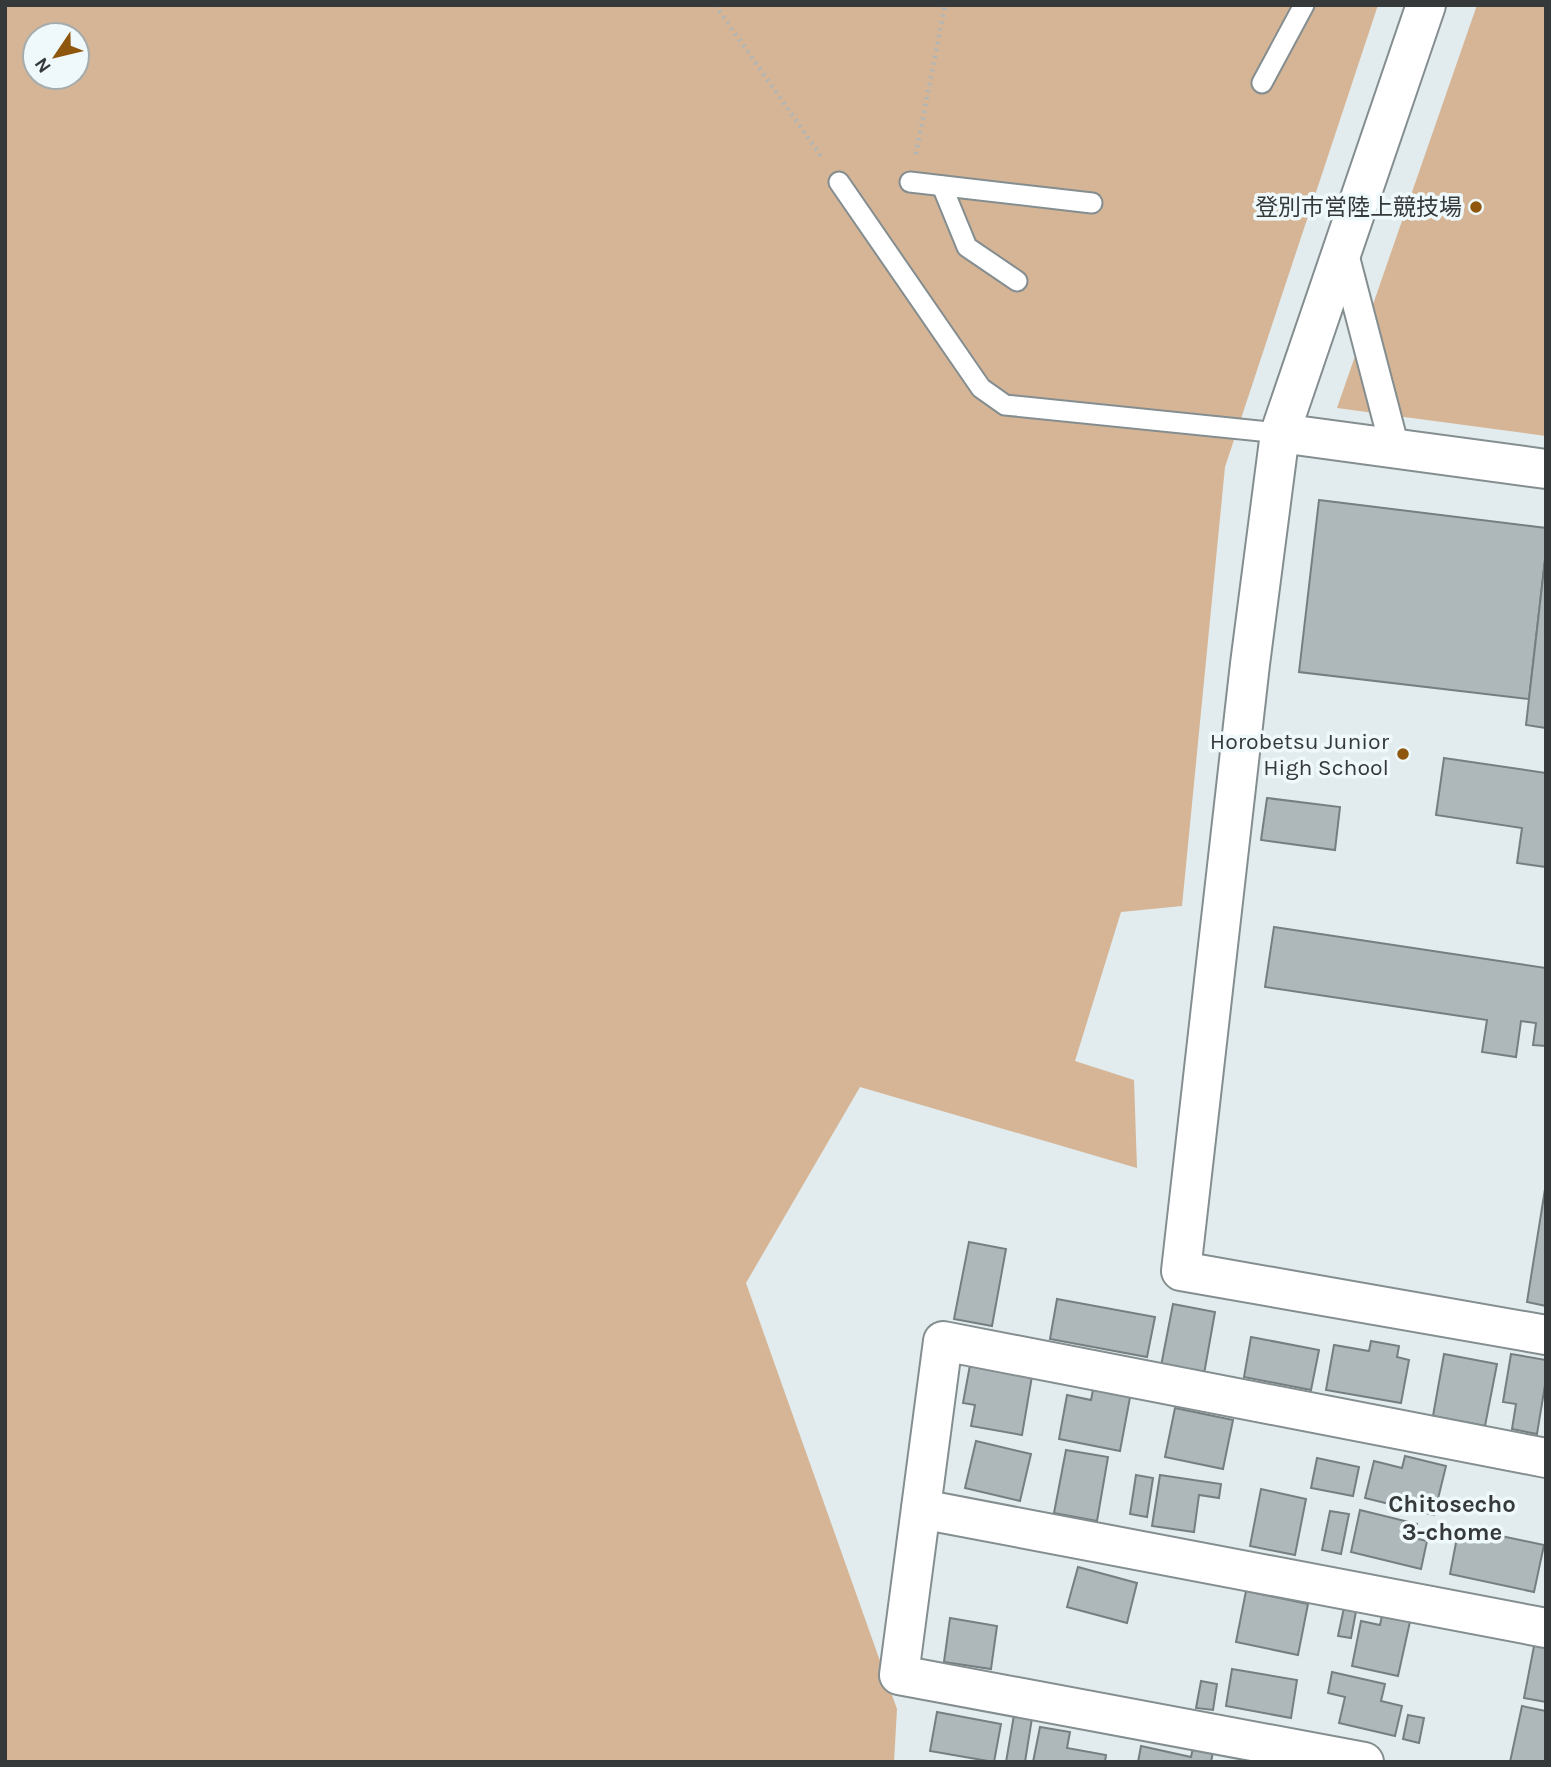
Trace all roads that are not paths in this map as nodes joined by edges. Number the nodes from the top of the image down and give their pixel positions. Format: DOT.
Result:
graph roads {
  1 [pos="1304,5"];
  2 [pos="1426,5"];
  3 [pos="1262,83"];
  4 [pos="839,182"];
  5 [pos="911,182"];
  6 [pos="942,186"];
  7 [pos="1092,203"];
  8 [pos="1343,250"];
  9 [pos="1017,281"];
  10 [pos="1280,433"];
  11 [pos="1395,449"];
  12 [pos="1546,469"];
  13 [pos="1546,1335"];
  14 [pos="1546,1458"];
  15 [pos="921,1508"];
  16 [pos="1546,1628"];
  17 [pos="1364,1762"];
  1 -- 3 [label="lane"];
  2 -- 8 [label="street"];
  4 -- 10 [label="lane"];
  5 -- 6 [label="lane"];
  6 -- 7 [label="lane"];
  6 -- 9 [label="lane"];
  8 -- 10 [label="street"];
  8 -- 11 [label="street"];
  10 -- 11 [label="street"];
  10 -- 13 [label="street"];
  11 -- 12 [label="street"];
  14 -- 15 [label="street"];
  15 -- 16 [label="street"];
  15 -- 17 [label="street"];
}
